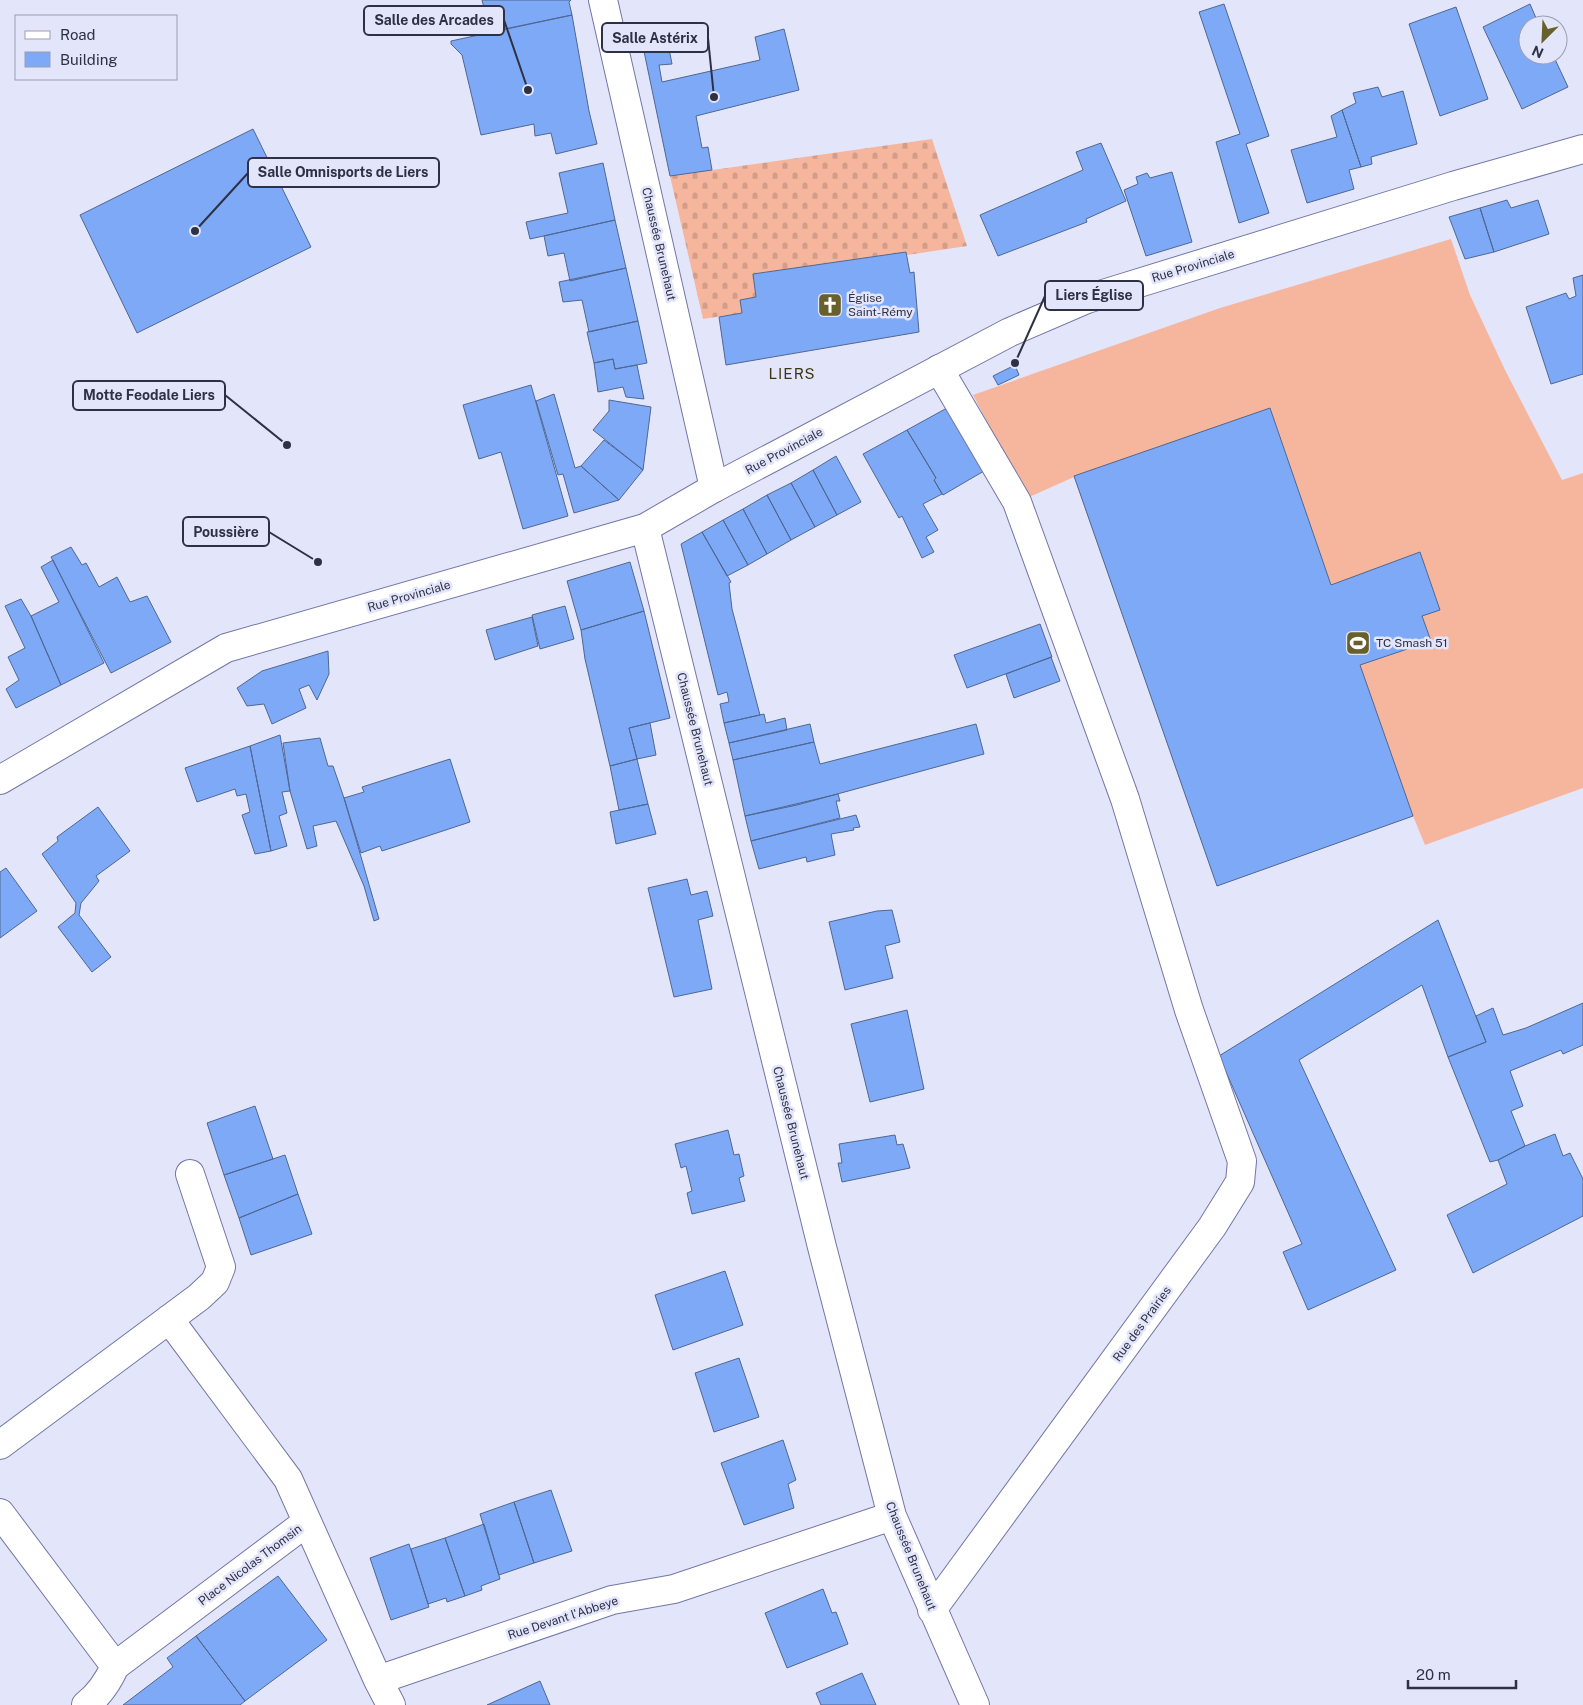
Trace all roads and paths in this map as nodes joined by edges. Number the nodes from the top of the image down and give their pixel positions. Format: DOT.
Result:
graph roads {
  1 [pos="603,0"];
  2 [pos="1583,149"];
  3 [pos="938,369"];
  4 [pos="714,488"];
  5 [pos="644,528"];
  6 [pos="0,780"];
  7 [pos="190,1174"];
  8 [pos="169,1320"];
  9 [pos="0,1445"];
  10 [pos="0,1513"];
  11 [pos="892,1516"];
  12 [pos="307,1522"];
  13 [pos="932,1610"];
  14 [pos="115,1666"];
  15 [pos="378,1680"];
  16 [pos="86,1705"];
  17 [pos="391,1705"];
  18 [pos="975,1705"];
  1 -- 4 [label="street, Chaussée Brunehaut"];
  2 -- 3 [label="street, Rue Provinciale"];
  3 -- 4 [label="street, Rue Provinciale"];
  3 -- 13 [label="street, Rue des Prairies"];
  4 -- 5 [label="street, Rue Provinciale"];
  5 -- 6 [label="street, Rue Provinciale"];
  5 -- 11 [label="street, Chaussée Brunehaut"];
  7 -- 8 [label="street"];
  8 -- 9 [label="street"];
  8 -- 12 [label="street, Place Nicolas Thomsin"];
  10 -- 14 [label="street"];
  11 -- 13 [label="street, Chaussée Brunehaut"];
  11 -- 15 [label="street, Rue Devant l'Abbeye"];
  12 -- 14 [label="street, Place Nicolas Thomsin"];
  12 -- 15 [label="street"];
  13 -- 18 [label="street, Chaussée Brunehaut"];
  14 -- 16 [label="street, Place Nicolas Thomsin"];
  15 -- 17 [label="street"];
}
